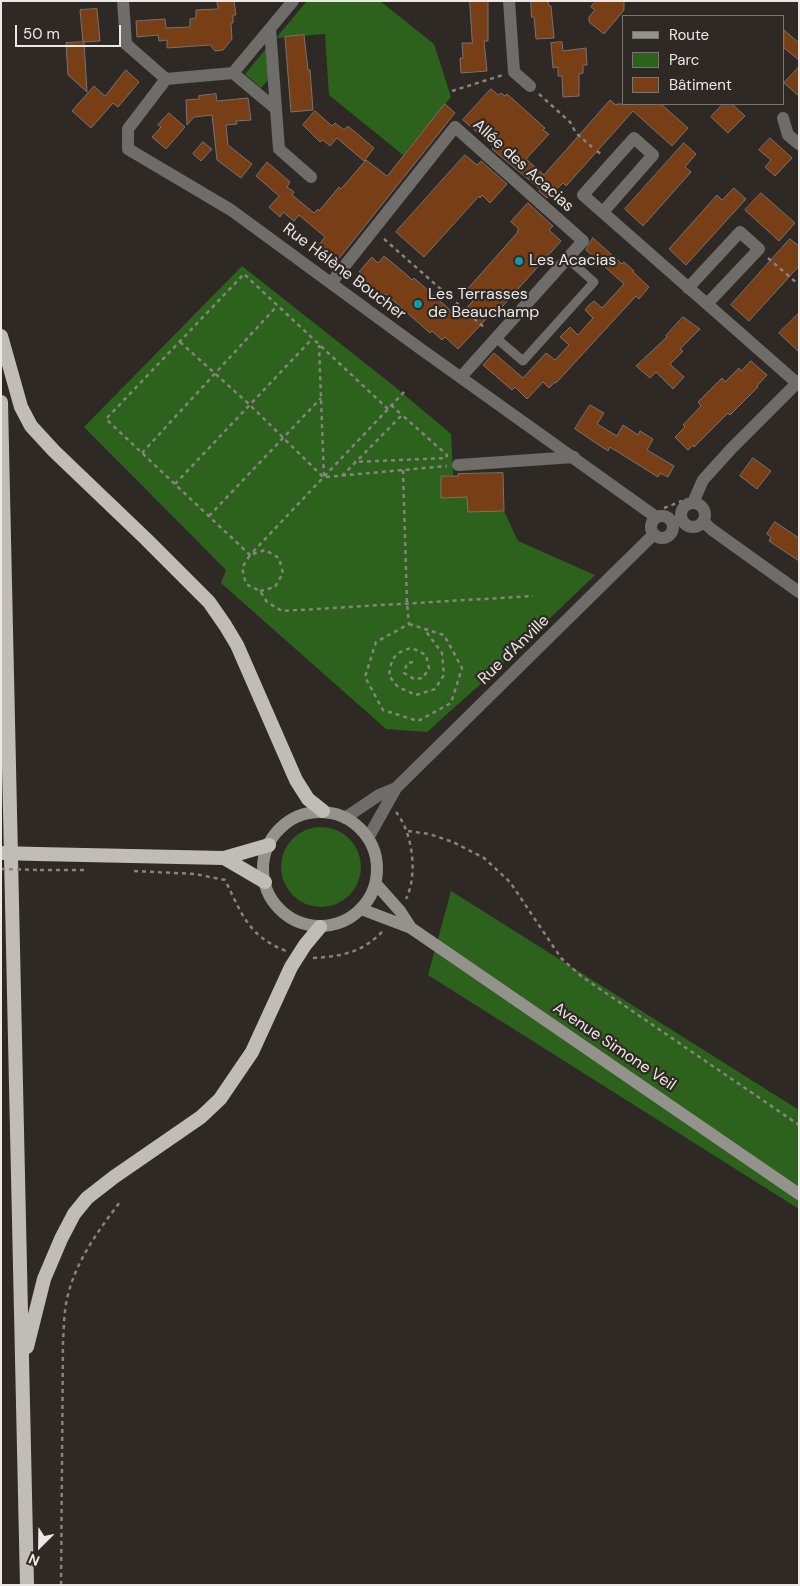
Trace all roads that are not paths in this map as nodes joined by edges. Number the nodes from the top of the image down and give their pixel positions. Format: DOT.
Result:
graph roads {
  1 [pos="123,1"];
  2 [pos="293,1"];
  3 [pos="509,1"];
  4 [pos="270,29"];
  5 [pos="233,73"];
  6 [pos="166,79"];
  7 [pos="530,86"];
  8 [pos="276,109"];
  9 [pos="783,118"];
  10 [pos="799,144"];
  11 [pos="311,177"];
  12 [pos="603,212"];
  13 [pos="567,258"];
  14 [pos="330,283"];
  15 [pos="688,288"];
  16 [pos="707,304"];
  17 [pos="1,336"];
  18 [pos="496,338"];
  19 [pos="461,377"];
  20 [pos="798,382"];
  21 [pos="1,402"];
  22 [pos="574,457"];
  23 [pos="458,465"];
  24 [pos="696,498"];
  25 [pos="683,509"];
  26 [pos="659,516"];
  27 [pos="703,521"];
  28 [pos="688,525"];
  29 [pos="672,532"];
  30 [pos="654,534"];
  31 [pos="799,592"];
  32 [pos="396,788"];
  33 [pos="322,811"];
  34 [pos="345,818"];
  35 [pos="368,838"];
  36 [pos="269,845"];
  37 [pos="1,853"];
  38 [pos="224,858"];
  39 [pos="265,882"];
  40 [pos="376,884"];
  41 [pos="361,909"];
  42 [pos="397,916"];
  43 [pos="320,927"];
  44 [pos="799,1194"];
  45 [pos="22,1368"];
  46 [pos="27,1585"];
  1 -- 6 [label="street"];
  2 -- 4 [label="street"];
  3 -- 7 [label="street"];
  4 -- 5 [label="street"];
  4 -- 8 [label="street"];
  5 -- 6 [label="street"];
  5 -- 8 [label="street"];
  6 -- 14 [label="street, Rue Hélène Boucher"];
  8 -- 11 [label="street"];
  9 -- 10 [label="street"];
  12 -- 12 [label="street"];
  12 -- 15 [label="street"];
  13 -- 14 [label="street, Allée des Acacias"];
  13 -- 18 [label="street, Allée des Acacias"];
  13 -- 18 [label="lane"];
  14 -- 19 [label="street, Rue Hélène Boucher"];
  15 -- 16 [label="street"];
  15 -- 16 [label="street"];
  16 -- 20 [label="street"];
  17 -- 33 [label="highway"];
  18 -- 19 [label="street, Allée des Acacias"];
  19 -- 22 [label="street, Rue Hélène Boucher"];
  20 -- 24 [label="street"];
  21 -- 45 [label="highway"];
  22 -- 23 [label="street"];
  22 -- 26 [label="street, Rue Hélène Boucher"];
  24 -- 25 [label="street"];
  24 -- 27 [label="street"];
  25 -- 26 [label="street"];
  25 -- 28 [label="street"];
  26 -- 29 [label="street"];
  26 -- 30 [label="street"];
  27 -- 28 [label="street"];
  27 -- 31 [label="street"];
  28 -- 29 [label="street"];
  29 -- 30 [label="street"];
  30 -- 32 [label="street, Rue d'Anville"];
  32 -- 34 [label="street, Rue d'Anville"];
  32 -- 35 [label="street, Rue d'Anville"];
  33 -- 34 [label="main road"];
  33 -- 36 [label="main road"];
  34 -- 35 [label="main road"];
  35 -- 40 [label="main road"];
  36 -- 38 [label="highway"];
  36 -- 39 [label="main road"];
  37 -- 38 [label="highway, bridge"];
  38 -- 39 [label="highway"];
  39 -- 43 [label="main road"];
  40 -- 41 [label="main road"];
  40 -- 42 [label="main road, Avenue Simone Veil"];
  41 -- 42 [label="main road, Avenue Simone Veil"];
  41 -- 43 [label="main road"];
  42 -- 44 [label="main road, Avenue Simone Veil"];
  43 -- 45 [label="highway"];
  45 -- 46 [label="highway"];
}
